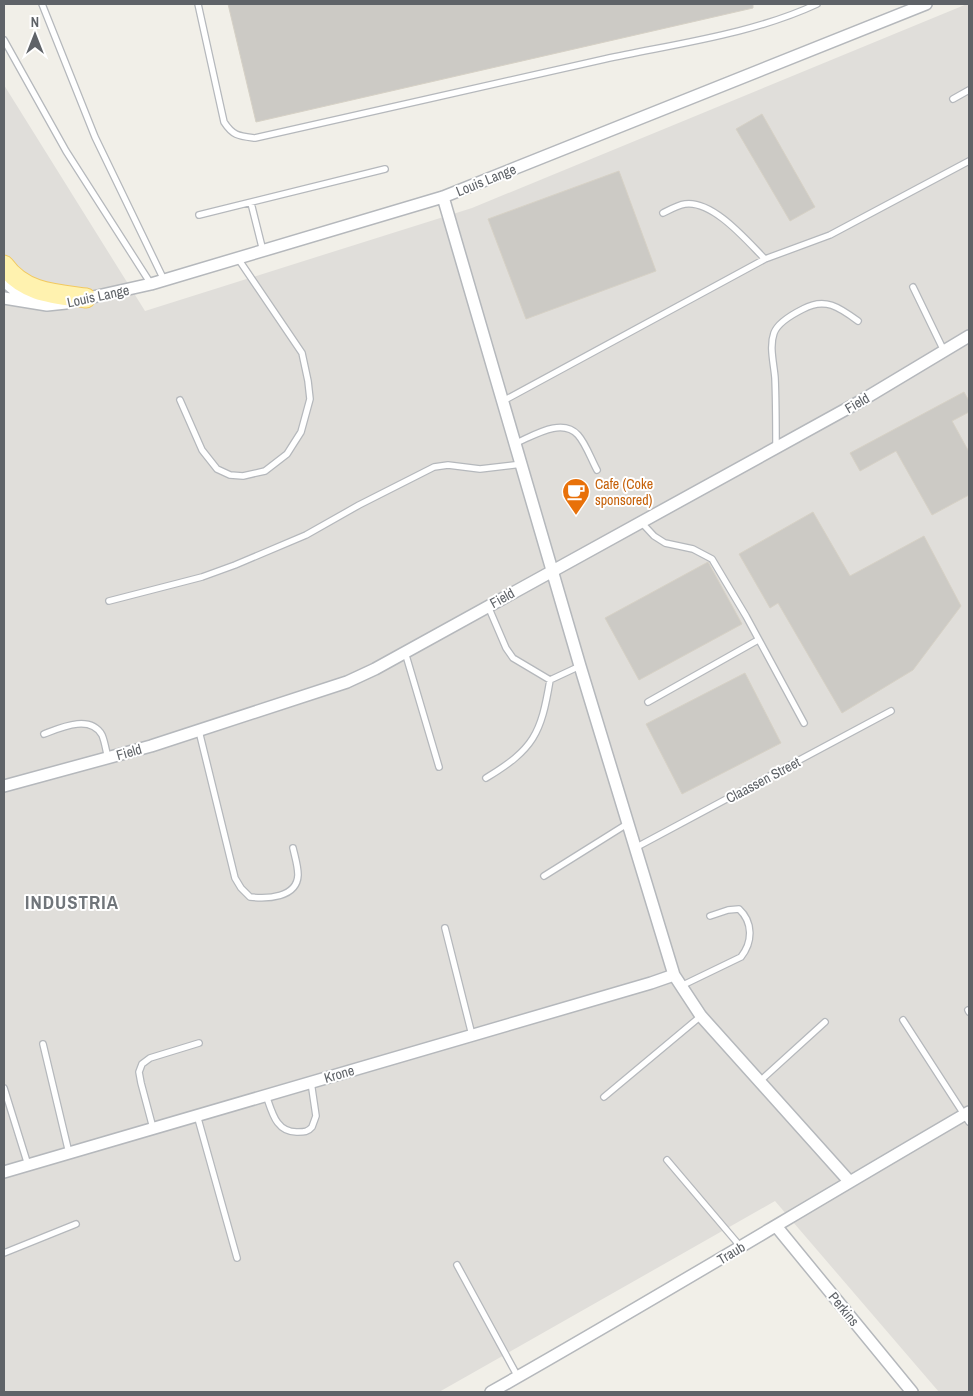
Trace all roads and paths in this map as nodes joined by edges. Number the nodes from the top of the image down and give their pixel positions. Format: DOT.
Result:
graph roads {
  1 [pos="42,4"];
  2 [pos="198,4"];
  3 [pos="817,4"];
  4 [pos="926,4"];
  5 [pos="4,40"];
  6 [pos="969,90"];
  7 [pos="953,99"];
  8 [pos="969,161"];
  9 [pos="385,169"];
  10 [pos="443,197"];
  11 [pos="251,203"];
  12 [pos="663,213"];
  13 [pos="199,215"];
  14 [pos="262,251"];
  15 [pos="237,257"];
  16 [pos="765,260"];
  17 [pos="4,265"];
  18 [pos="164,280"];
  19 [pos="4,281"];
  20 [pos="151,284"];
  21 [pos="913,287"];
  22 [pos="4,298"];
  23 [pos="86,298"];
  24 [pos="30,303"];
  25 [pos="858,321"];
  26 [pos="969,336"];
  27 [pos="944,351"];
  28 [pos="180,400"];
  29 [pos="504,401"];
  30 [pos="516,443"];
  31 [pos="776,447"];
  32 [pos="522,464"];
  33 [pos="597,470"];
  34 [pos="641,522"];
  35 [pos="553,570"];
  36 [pos="109,601"];
  37 [pos="488,606"];
  38 [pos="758,640"];
  39 [pos="405,652"];
  40 [pos="580,666"];
  41 [pos="550,680"];
  42 [pos="648,702"];
  43 [pos="891,712"];
  44 [pos="804,723"];
  45 [pos="199,731"];
  46 [pos="44,734"];
  47 [pos="108,758"];
  48 [pos="439,767"];
  49 [pos="486,778"];
  50 [pos="4,786"];
  51 [pos="627,824"];
  52 [pos="293,848"];
  53 [pos="634,848"];
  54 [pos="544,876"];
  55 [pos="710,916"];
  56 [pos="445,928"];
  57 [pos="674,975"];
  58 [pos="681,986"];
  59 [pos="701,1016"];
  60 [pos="903,1020"];
  61 [pos="825,1022"];
  62 [pos="472,1035"];
  63 [pos="199,1043"];
  64 [pos="43,1044"];
  65 [pos="311,1082"];
  66 [pos="760,1082"];
  67 [pos="4,1088"];
  68 [pos="266,1095"];
  69 [pos="604,1097"];
  70 [pos="197,1115"];
  71 [pos="968,1117"];
  72 [pos="153,1128"];
  73 [pos="69,1153"];
  74 [pos="667,1160"];
  75 [pos="28,1165"];
  76 [pos="4,1172"];
  77 [pos="849,1181"];
  78 [pos="76,1224"];
  79 [pos="776,1226"];
  80 [pos="740,1246"];
  81 [pos="4,1253"];
  82 [pos="237,1258"];
  83 [pos="457,1265"];
  84 [pos="518,1377"];
  85 [pos="491,1392"];
  86 [pos="912,1392"];
  1 -- 18 [label="lane"];
  2 -- 3 [label="lane"];
  4 -- 10 [label="street, Louis Lange"];
  5 -- 20 [label="lane"];
  6 -- 7 [label="lane"];
  8 -- 16 [label="lane"];
  9 -- 11 [label="lane"];
  10 -- 14 [label="street, Louis Lange"];
  10 -- 29 [label="street"];
  11 -- 13 [label="lane"];
  11 -- 14 [label="lane"];
  12 -- 16 [label="lane"];
  14 -- 15 [label="street, Louis Lange"];
  15 -- 18 [label="street, Louis Lange"];
  15 -- 28 [label="lane"];
  16 -- 29 [label="lane"];
  17 -- 23 [label="main road"];
  18 -- 20 [label="street, Louis Lange"];
  19 -- 24 [label="street"];
  20 -- 23 [label="street, Louis Lange"];
  21 -- 27 [label="lane"];
  22 -- 24 [label="street, Louis Lange"];
  23 -- 24 [label="street, Louis Lange"];
  25 -- 31 [label="lane"];
  26 -- 27 [label="street, Field"];
  27 -- 31 [label="street, Field"];
  29 -- 30 [label="street"];
  30 -- 32 [label="street"];
  30 -- 33 [label="lane"];
  31 -- 34 [label="street, Field"];
  32 -- 35 [label="street"];
  32 -- 36 [label="lane"];
  34 -- 35 [label="street, Field"];
  34 -- 38 [label="lane"];
  35 -- 37 [label="street, Field"];
  35 -- 40 [label="street"];
  37 -- 39 [label="street, Field"];
  37 -- 41 [label="lane"];
  38 -- 42 [label="lane"];
  38 -- 44 [label="lane"];
  39 -- 45 [label="street, Field"];
  39 -- 48 [label="lane"];
  40 -- 41 [label="lane"];
  40 -- 51 [label="street"];
  41 -- 49 [label="lane"];
  43 -- 53 [label="lane, Claassen Street"];
  45 -- 47 [label="street, Field"];
  45 -- 52 [label="lane"];
  46 -- 47 [label="lane"];
  47 -- 50 [label="street, Field"];
  51 -- 53 [label="street"];
  51 -- 54 [label="lane"];
  53 -- 57 [label="street"];
  55 -- 58 [label="lane"];
  56 -- 62 [label="lane"];
  57 -- 58 [label="street"];
  57 -- 62 [label="street, Krone"];
  58 -- 59 [label="street"];
  59 -- 66 [label="street"];
  59 -- 69 [label="lane"];
  60 -- 71 [label="lane"];
  61 -- 66 [label="lane"];
  62 -- 65 [label="street, Krone"];
  63 -- 72 [label="lane"];
  64 -- 73 [label="lane"];
  65 -- 68 [label="street, Krone"];
  65 -- 68 [label="lane"];
  66 -- 77 [label="street"];
  67 -- 75 [label="lane"];
  68 -- 70 [label="street, Krone"];
  70 -- 72 [label="street, Krone"];
  70 -- 82 [label="lane"];
  71 -- 77 [label="street, Traub"];
  72 -- 73 [label="street, Krone"];
  73 -- 75 [label="street, Krone"];
  74 -- 80 [label="lane"];
  75 -- 76 [label="street, Krone"];
  77 -- 79 [label="street, Traub"];
  78 -- 81 [label="lane"];
  79 -- 80 [label="street, Traub"];
  79 -- 86 [label="street, Perkins"];
  80 -- 84 [label="street, Traub"];
  83 -- 84 [label="lane"];
  84 -- 85 [label="street, Traub"];
}
